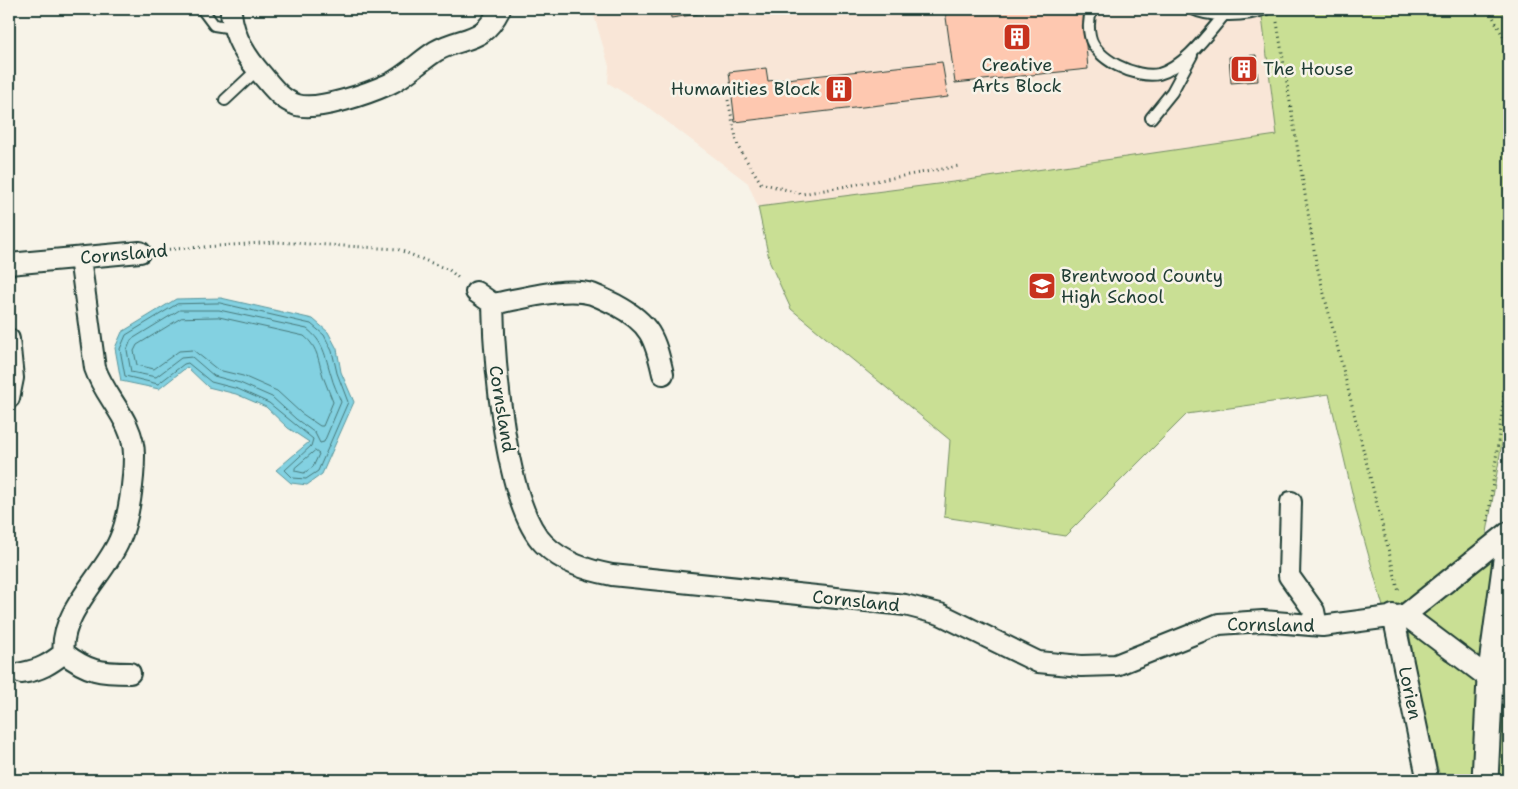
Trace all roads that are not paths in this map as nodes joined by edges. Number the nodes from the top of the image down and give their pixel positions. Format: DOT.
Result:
graph roads {
  1 [pos="202,9"];
  2 [pos="500,9"];
  3 [pos="1092,9"];
  4 [pos="1193,9"];
  5 [pos="1266,9"];
  6 [pos="1224,15"];
  7 [pos="231,17"];
  8 [pos="1194,49"];
  9 [pos="257,70"];
  10 [pos="225,100"];
  11 [pos="1151,118"];
  12 [pos="140,252"];
  13 [pos="80,258"];
  14 [pos="9,264"];
  15 [pos="476,292"];
  16 [pos="493,304"];
  17 [pos="9,339"];
  18 [pos="663,374"];
  19 [pos="9,398"];
  20 [pos="1291,502"];
  21 [pos="1509,532"];
  22 [pos="1509,538"];
  23 [pos="1399,615"];
  24 [pos="1322,626"];
  25 [pos="64,653"];
  26 [pos="22,673"];
  27 [pos="130,673"];
  28 [pos="1490,678"];
  29 [pos="1426,772"];
  30 [pos="1485,780"];
  1 -- 7 [label="lane"];
  2 -- 9 [label="street"];
  3 -- 8 [label="lane"];
  4 -- 6 [label="lane"];
  5 -- 6 [label="lane"];
  6 -- 8 [label="lane"];
  7 -- 9 [label="street"];
  8 -- 11 [label="lane"];
  9 -- 10 [label="lane"];
  12 -- 13 [label="street, Cornsland"];
  13 -- 14 [label="street, Cornsland"];
  13 -- 25 [label="street"];
  15 -- 16 [label="street"];
  16 -- 18 [label="street"];
  16 -- 24 [label="street, Cornsland"];
  17 -- 19 [label="street"];
  20 -- 24 [label="street"];
  21 -- 23 [label="street"];
  22 -- 28 [label="street"];
  23 -- 24 [label="street, Cornsland"];
  23 -- 28 [label="street"];
  23 -- 29 [label="street, Lorien"];
  25 -- 26 [label="street"];
  25 -- 27 [label="street"];
  28 -- 30 [label="street"];
}
